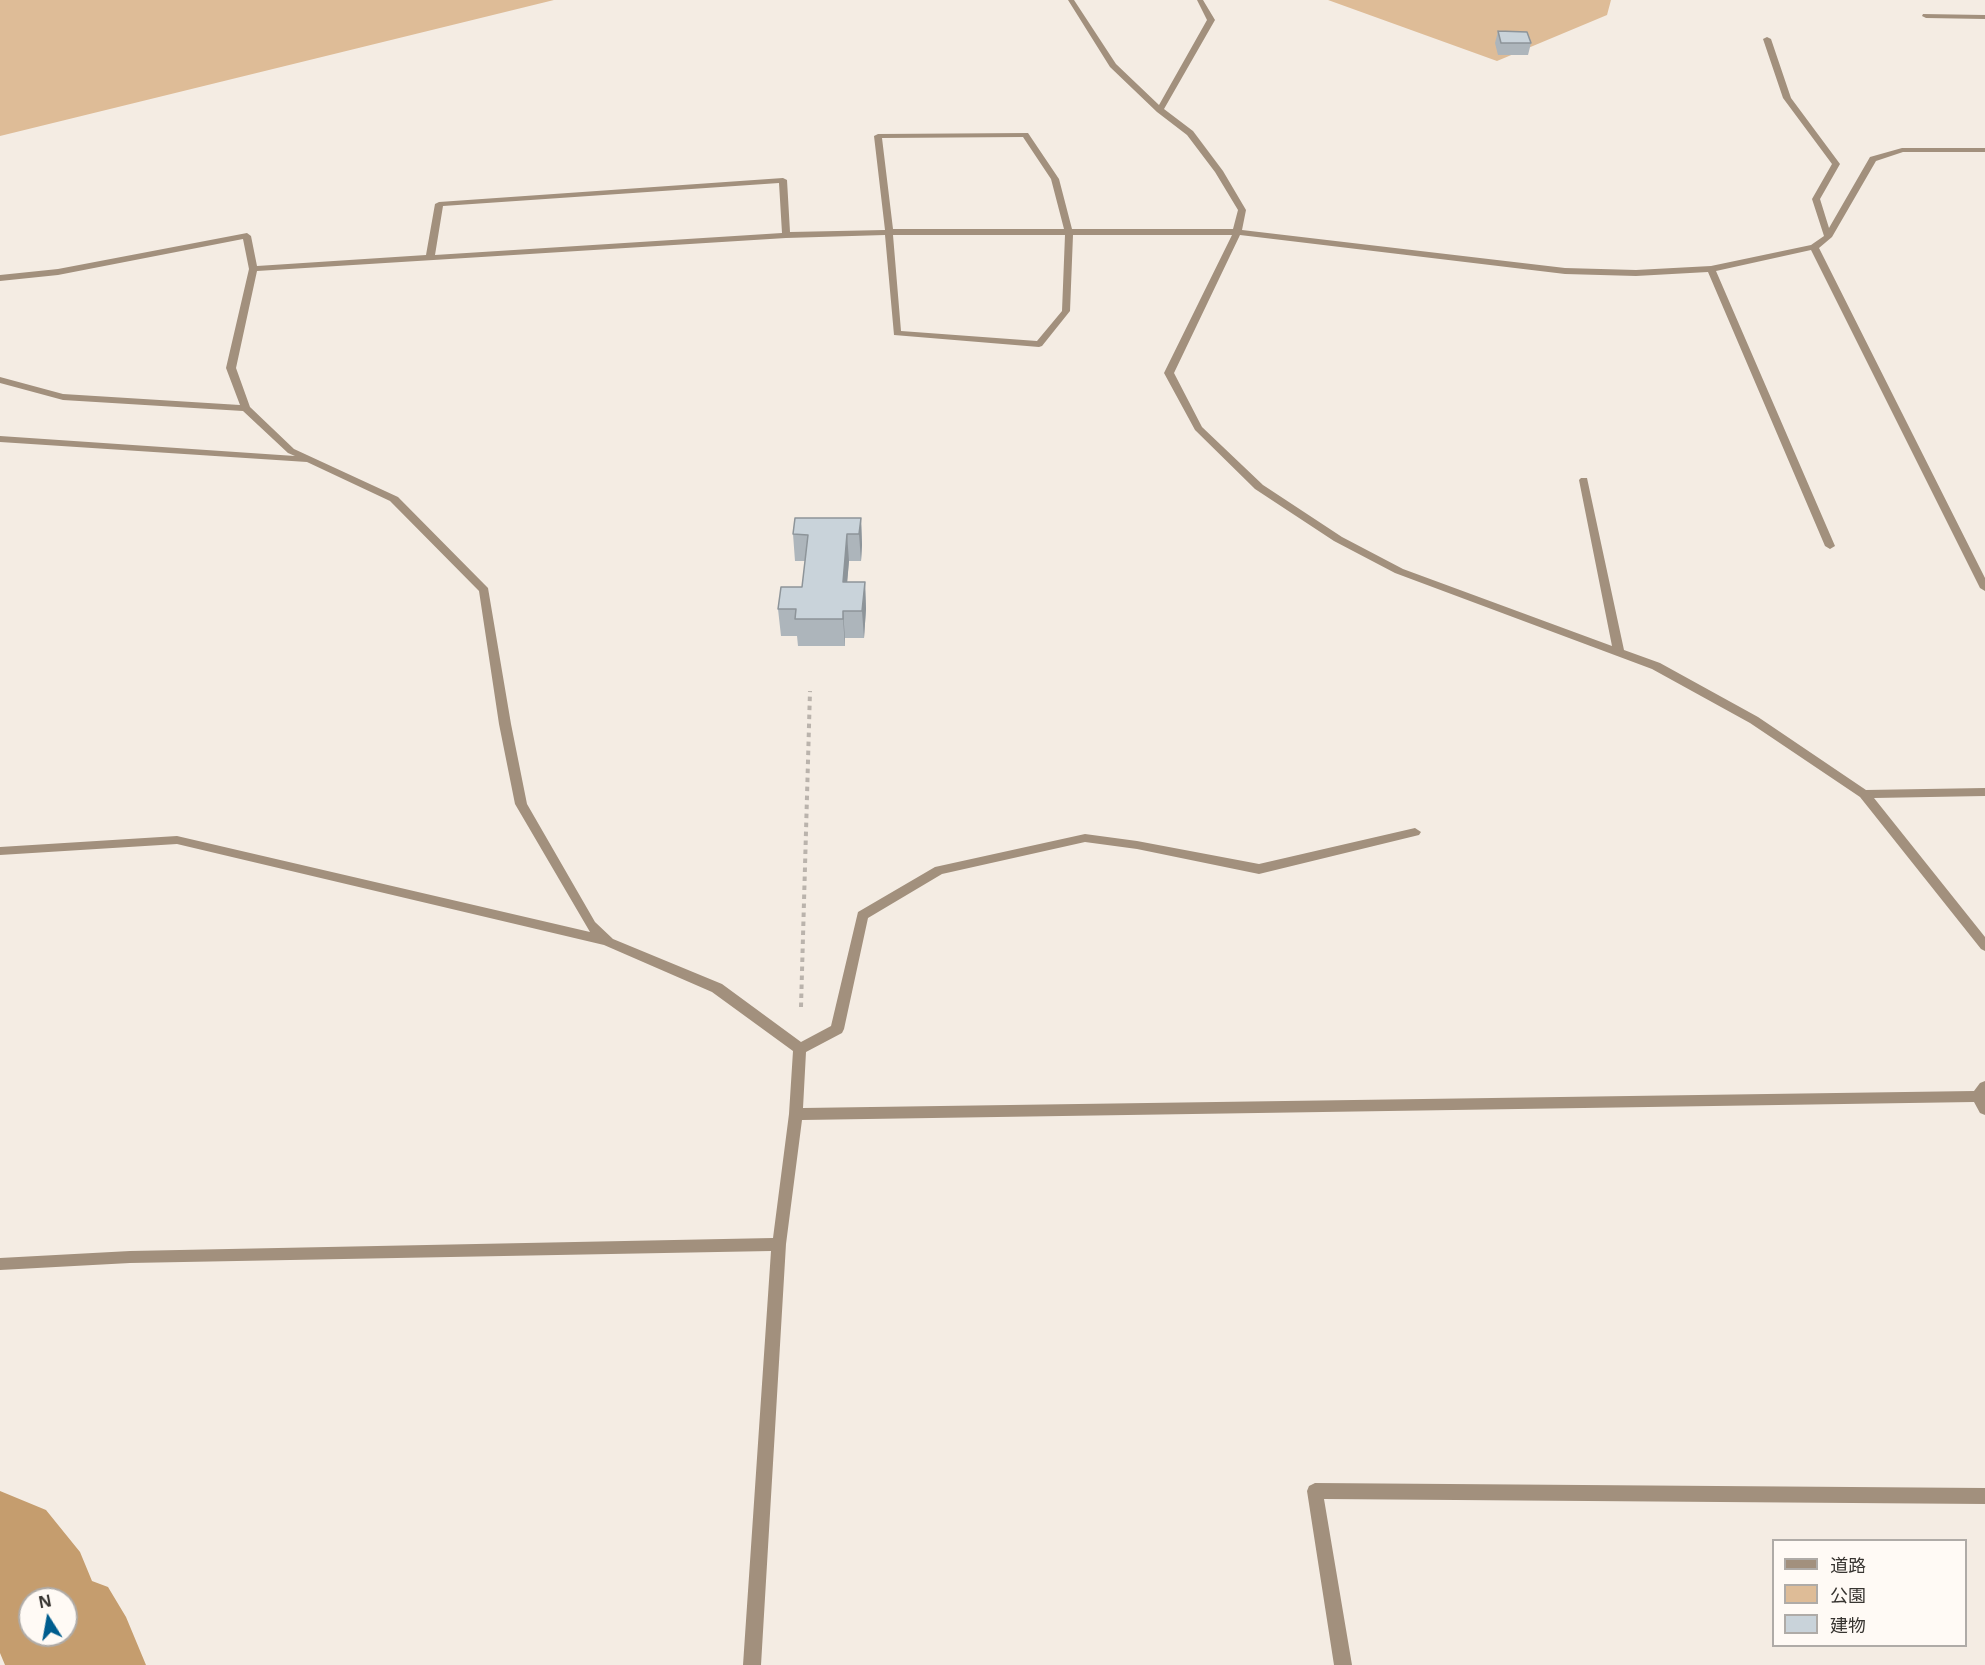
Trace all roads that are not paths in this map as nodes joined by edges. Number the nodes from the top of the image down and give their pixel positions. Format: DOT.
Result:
graph roads {
  1 [pos="1071,0"];
  2 [pos="1200,0"];
  3 [pos="1926,16"];
  4 [pos="1985,17"];
  5 [pos="1767,39"];
  6 [pos="1160,110"];
  7 [pos="1985,150"];
  8 [pos="889,231"];
  9 [pos="1069,232"];
  10 [pos="1237,232"];
  11 [pos="786,235"];
  12 [pos="1828,237"];
  13 [pos="1814,247"];
  14 [pos="430,257"];
  15 [pos="254,269"];
  16 [pos="1711,269"];
  17 [pos="0,278"];
  18 [pos="0,380"];
  19 [pos="246,408"];
  20 [pos="0,439"];
  21 [pos="312,461"];
  22 [pos="1584,480"];
  23 [pos="1830,546"];
  24 [pos="1985,588"];
  25 [pos="1619,652"];
  26 [pos="1985,792"];
  27 [pos="1864,794"];
  28 [pos="1415,832"];
  29 [pos="0,852"];
  30 [pos="609,942"];
  31 [pos="1985,946"];
  32 [pos="800,1049"];
  33 [pos="1983,1093"];
  34 [pos="1985,1109"];
  35 [pos="796,1114"];
  36 [pos="779,1244"];
  37 [pos="0,1264"];
  38 [pos="1985,1496"];
  39 [pos="752,1665"];
  40 [pos="1342,1665"];
  1 -- 6 [label="street"];
  2 -- 6 [label="street"];
  3 -- 4 [label="street"];
  5 -- 12 [label="street"];
  6 -- 10 [label="street"];
  7 -- 12 [label="street"];
  8 -- 9 [label="street"];
  8 -- 9 [label="street"];
  8 -- 9 [label="street"];
  8 -- 11 [label="street"];
  9 -- 10 [label="street"];
  10 -- 16 [label="street"];
  10 -- 25 [label="street"];
  11 -- 14 [label="street"];
  11 -- 14 [label="street"];
  12 -- 13 [label="street"];
  13 -- 16 [label="street"];
  13 -- 24 [label="street"];
  14 -- 15 [label="street"];
  15 -- 17 [label="street"];
  15 -- 19 [label="street"];
  16 -- 23 [label="street"];
  18 -- 19 [label="street"];
  19 -- 21 [label="street"];
  20 -- 21 [label="street"];
  21 -- 30 [label="street"];
  22 -- 25 [label="street"];
  25 -- 27 [label="street"];
  26 -- 27 [label="street"];
  27 -- 31 [label="street"];
  28 -- 32 [label="street"];
  29 -- 30 [label="street"];
  30 -- 32 [label="street"];
  32 -- 35 [label="street"];
  33 -- 34 [label="street"];
  33 -- 35 [label="street"];
  35 -- 36 [label="street"];
  36 -- 37 [label="street"];
  36 -- 39 [label="street"];
  38 -- 40 [label="street"];
}
